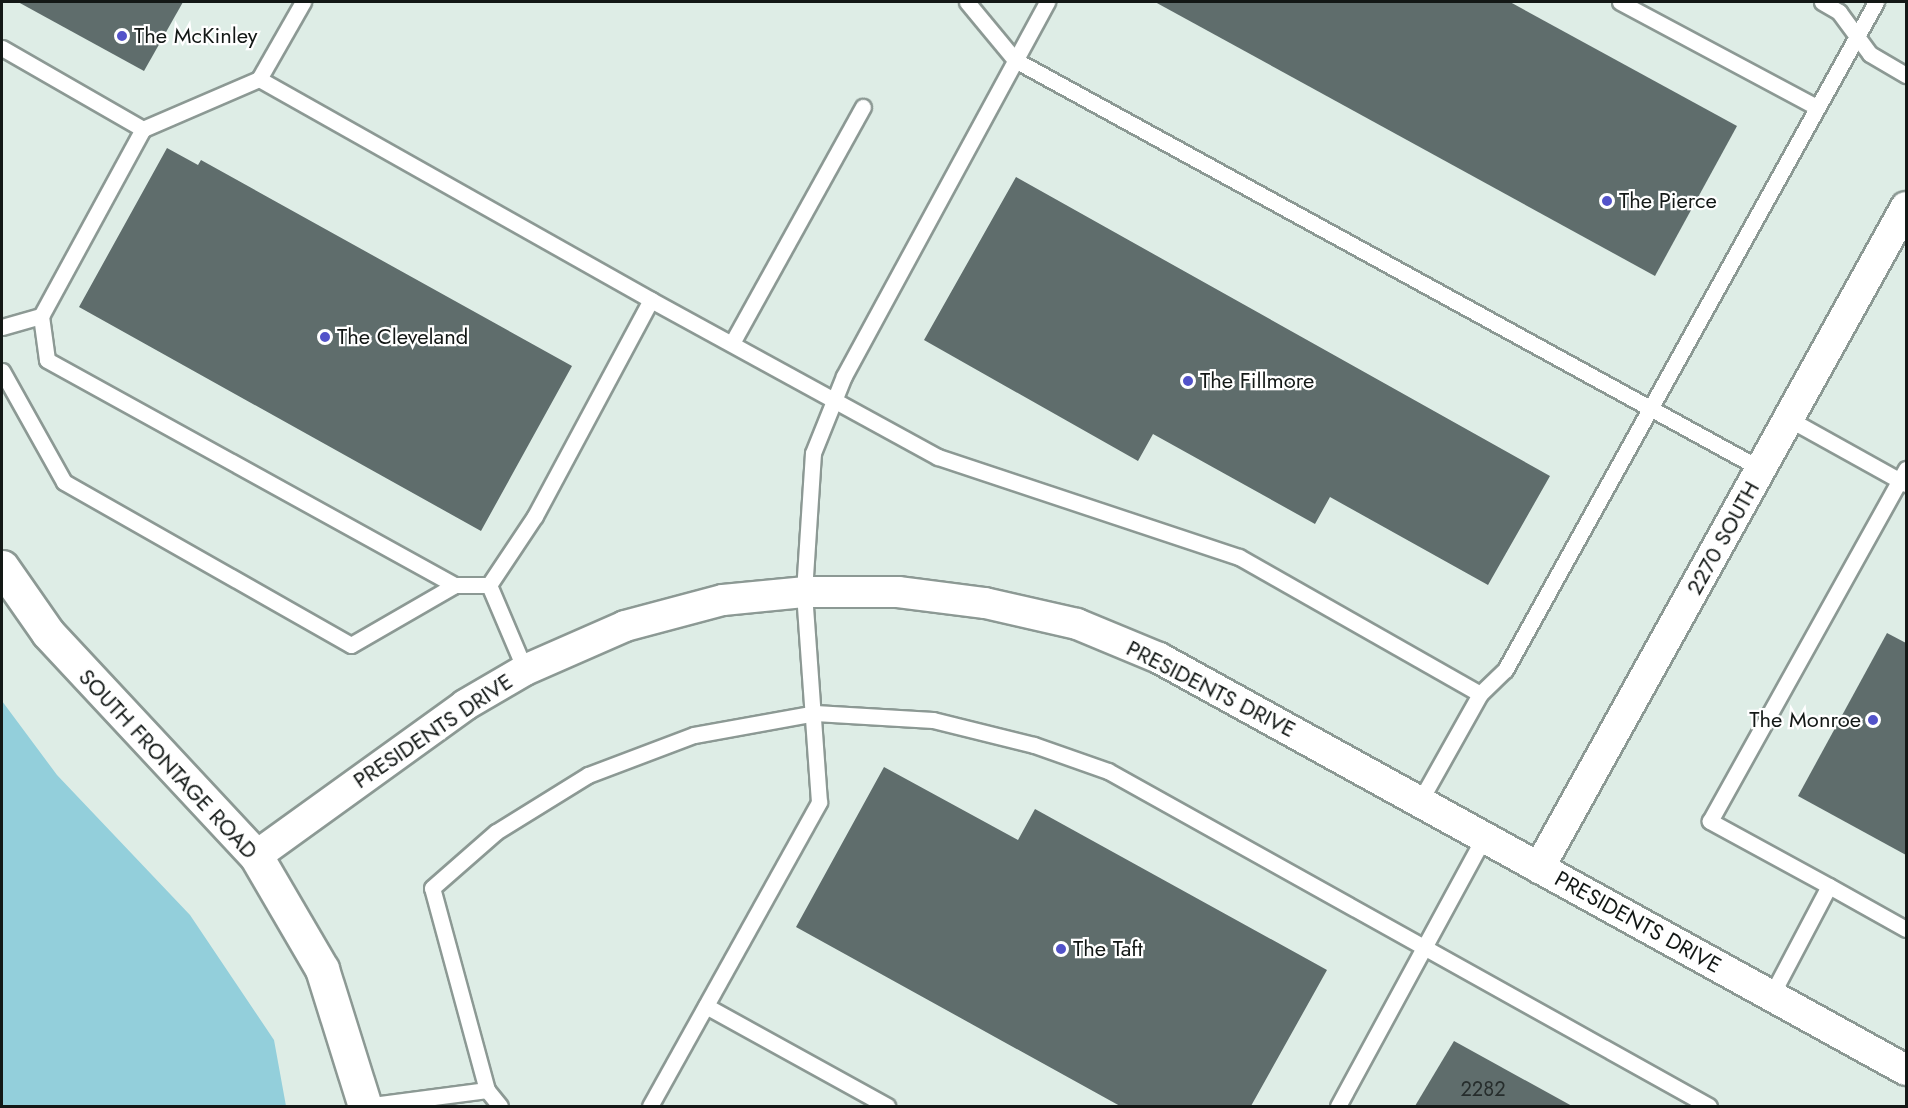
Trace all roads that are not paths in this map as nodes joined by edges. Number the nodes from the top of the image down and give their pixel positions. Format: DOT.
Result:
graph roads {
  1 [pos="303,2"];
  2 [pos="967,2"];
  3 [pos="1047,2"];
  4 [pos="1620,2"];
  5 [pos="1822,2"];
  6 [pos="1875,2"];
  7 [pos="1857,34"];
  8 [pos="2,48"];
  9 [pos="1015,60"];
  10 [pos="1906,75"];
  11 [pos="259,79"];
  12 [pos="863,107"];
  13 [pos="1817,107"];
  14 [pos="143,129"];
  15 [pos="1906,207"];
  16 [pos="651,300"];
  17 [pos="41,316"];
  18 [pos="2,327"];
  19 [pos="732,343"];
  20 [pos="2,371"];
  21 [pos="835,398"];
  22 [pos="1650,408"];
  23 [pos="1789,419"];
  24 [pos="1761,469"];
  25 [pos="1904,478"];
  26 [pos="2,567"];
  27 [pos="455,585"];
  28 [pos="489,585"];
  29 [pos="804,592"];
  30 [pos="525,670"];
  31 [pos="1480,694"];
  32 [pos="815,713"];
  33 [pos="1420,801"];
  34 [pos="1484,837"];
  35 [pos="256,856"];
  36 [pos="1539,868"];
  37 [pos="1829,886"];
  38 [pos="1906,929"];
  39 [pos="1425,948"];
  40 [pos="1771,996"];
  41 [pos="706,1006"];
  42 [pos="1906,1070"];
  43 [pos="486,1090"];
  44 [pos="365,1106"];
  45 [pos="501,1107"];
  46 [pos="650,1107"];
  47 [pos="887,1107"];
  48 [pos="1338,1107"];
  49 [pos="1709,1107"];
  1 -- 11 [label="lane"];
  2 -- 9 [label="lane"];
  3 -- 9 [label="lane"];
  4 -- 13 [label="lane"];
  5 -- 7 [label="lane"];
  6 -- 7 [label="lane"];
  7 -- 10 [label="lane"];
  7 -- 13 [label="lane"];
  8 -- 14 [label="lane"];
  9 -- 21 [label="lane"];
  9 -- 22 [label="lane"];
  11 -- 14 [label="lane"];
  11 -- 16 [label="lane"];
  12 -- 19 [label="lane"];
  13 -- 22 [label="lane"];
  14 -- 17 [label="lane"];
  15 -- 23 [label="street, 2270 SOUTH"];
  16 -- 19 [label="lane"];
  16 -- 28 [label="lane"];
  17 -- 18 [label="lane"];
  17 -- 27 [label="lane"];
  19 -- 21 [label="lane"];
  20 -- 27 [label="lane"];
  21 -- 29 [label="lane"];
  21 -- 31 [label="lane"];
  22 -- 24 [label="lane"];
  22 -- 31 [label="lane"];
  23 -- 24 [label="street, 2270 SOUTH"];
  23 -- 25 [label="lane"];
  24 -- 36 [label="street, 2270 SOUTH"];
  25 -- 37 [label="lane"];
  26 -- 35 [label="street, SOUTH FRONTAGE ROAD"];
  27 -- 28 [label="lane"];
  28 -- 30 [label="lane"];
  29 -- 30 [label="street, PRESIDENTS DRIVE"];
  29 -- 32 [label="lane"];
  29 -- 33 [label="street, PRESIDENTS DRIVE"];
  30 -- 35 [label="street, PRESIDENTS DRIVE"];
  31 -- 33 [label="lane"];
  32 -- 39 [label="lane"];
  32 -- 41 [label="lane"];
  32 -- 43 [label="lane"];
  33 -- 34 [label="street, PRESIDENTS DRIVE"];
  34 -- 36 [label="street, PRESIDENTS DRIVE"];
  34 -- 39 [label="lane"];
  35 -- 44 [label="street, SOUTH FRONTAGE ROAD"];
  36 -- 40 [label="street, PRESIDENTS DRIVE"];
  37 -- 38 [label="lane"];
  37 -- 40 [label="lane"];
  39 -- 48 [label="lane"];
  39 -- 49 [label="lane"];
  40 -- 42 [label="street, PRESIDENTS DRIVE"];
  41 -- 46 [label="lane"];
  41 -- 47 [label="lane"];
  43 -- 44 [label="lane"];
  43 -- 45 [label="lane"];
}
